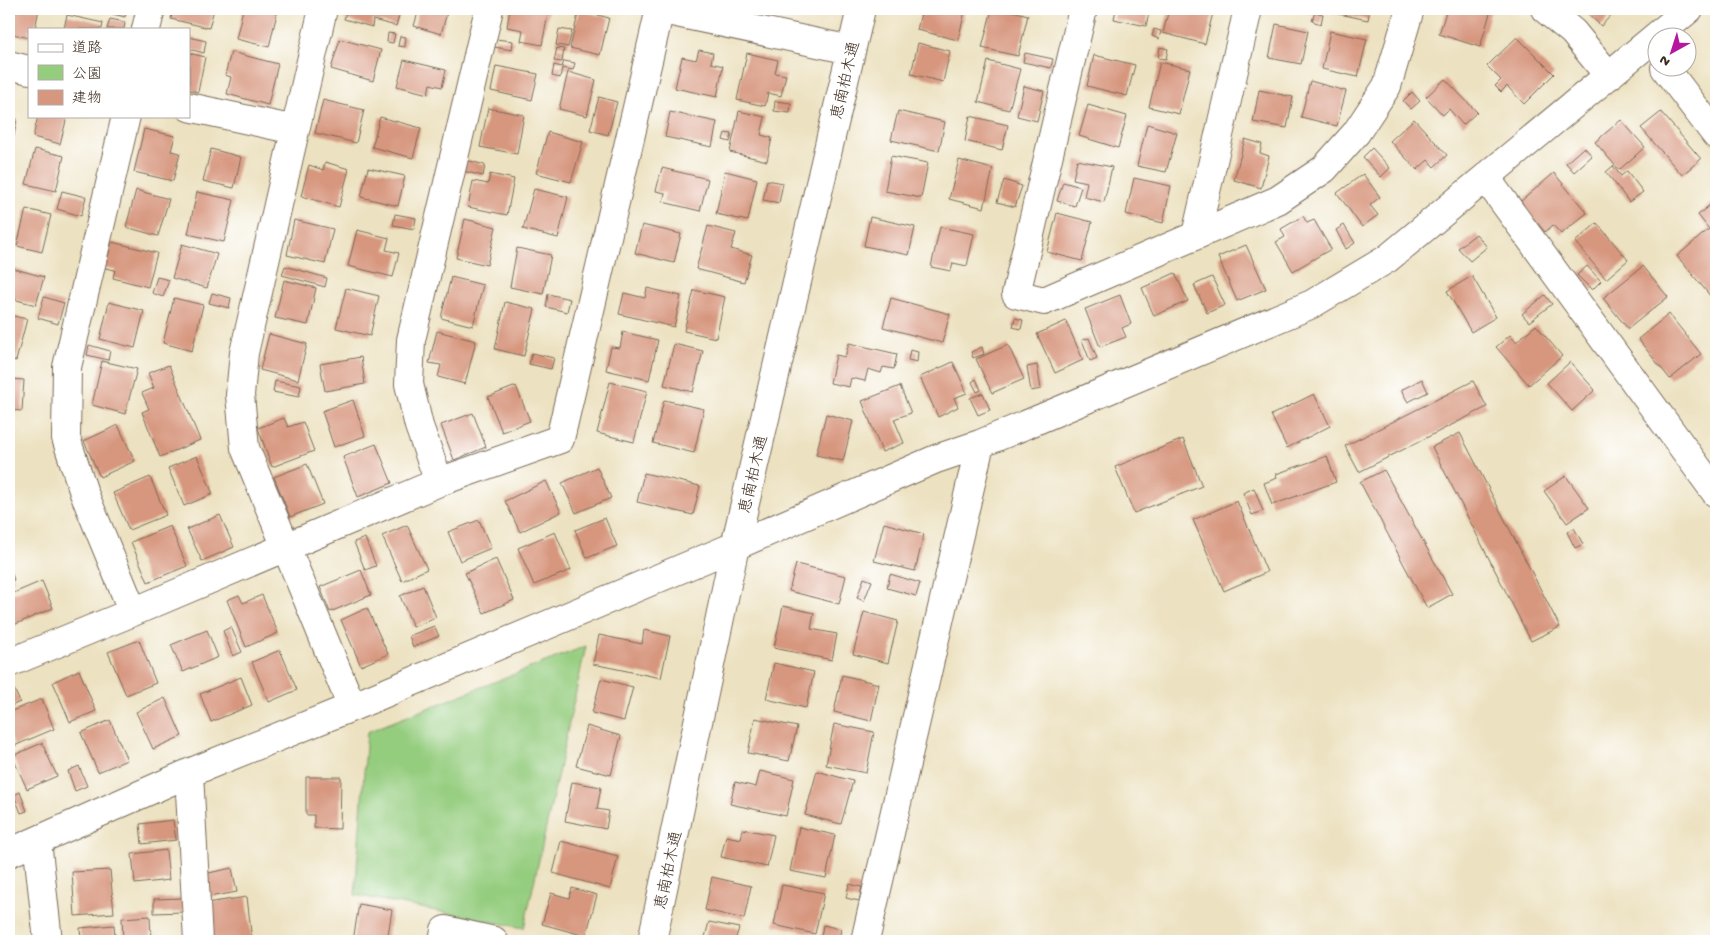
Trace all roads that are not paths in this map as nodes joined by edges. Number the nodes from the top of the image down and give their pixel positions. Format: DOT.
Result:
graph roads {
  1 [pos="151,9"];
  2 [pos="323,9"];
  3 [pos="489,9"];
  4 [pos="659,9"];
  5 [pos="861,9"];
  6 [pos="1083,9"];
  7 [pos="1248,9"];
  8 [pos="1410,9"];
  9 [pos="1545,9"];
  10 [pos="1689,9"];
  11 [pos="146,28"];
  12 [pos="1672,28"];
  13 [pos="851,50"];
  14 [pos="1648,53"];
  15 [pos="9,65"];
  16 [pos="28,70"];
  17 [pos="1608,76"];
  18 [pos="1672,78"];
  19 [pos="190,107"];
  20 [pos="126,118"];
  21 [pos="295,130"];
  22 [pos="1716,135"];
  23 [pos="1486,178"];
  24 [pos="1196,235"];
  25 [pos="980,444"];
  26 [pos="439,482"];
  27 [pos="1716,493"];
  28 [pos="735,546"];
  29 [pos="286,548"];
  30 [pos="133,612"];
  31 [pos="9,663"];
  32 [pos="352,707"];
  33 [pos="189,773"];
  34 [pos="37,842"];
  35 [pos="9,853"];
  36 [pos="48,941"];
  37 [pos="198,941"];
  38 [pos="443,941"];
  39 [pos="494,941"];
  40 [pos="652,941"];
  41 [pos="865,941"];
  1 -- 11 [label="street"];
  2 -- 21 [label="street"];
  3 -- 26 [label="street"];
  4 -- 13 [label="street"];
  4 -- 26 [label="street"];
  5 -- 13 [label="street, 恵南柏木通"];
  6 -- 24 [label="street"];
  7 -- 24 [label="street"];
  8 -- 24 [label="street"];
  9 -- 17 [label="street"];
  10 -- 12 [label="street"];
  13 -- 28 [label="street, 恵南柏木通"];
  14 -- 17 [label="street"];
  15 -- 16 [label="street"];
  17 -- 23 [label="street"];
  18 -- 22 [label="street"];
  19 -- 21 [label="street"];
  20 -- 30 [label="street"];
  21 -- 29 [label="street"];
  23 -- 25 [label="street"];
  23 -- 27 [label="street"];
  25 -- 28 [label="street"];
  25 -- 41 [label="street"];
  26 -- 29 [label="street"];
  28 -- 32 [label="street"];
  28 -- 40 [label="street, 恵南柏木通"];
  29 -- 30 [label="street"];
  29 -- 32 [label="street"];
  30 -- 31 [label="street"];
  32 -- 33 [label="street"];
  33 -- 34 [label="street"];
  33 -- 37 [label="street"];
  34 -- 35 [label="street"];
  34 -- 36 [label="street"];
  38 -- 39 [label="street"];
}
